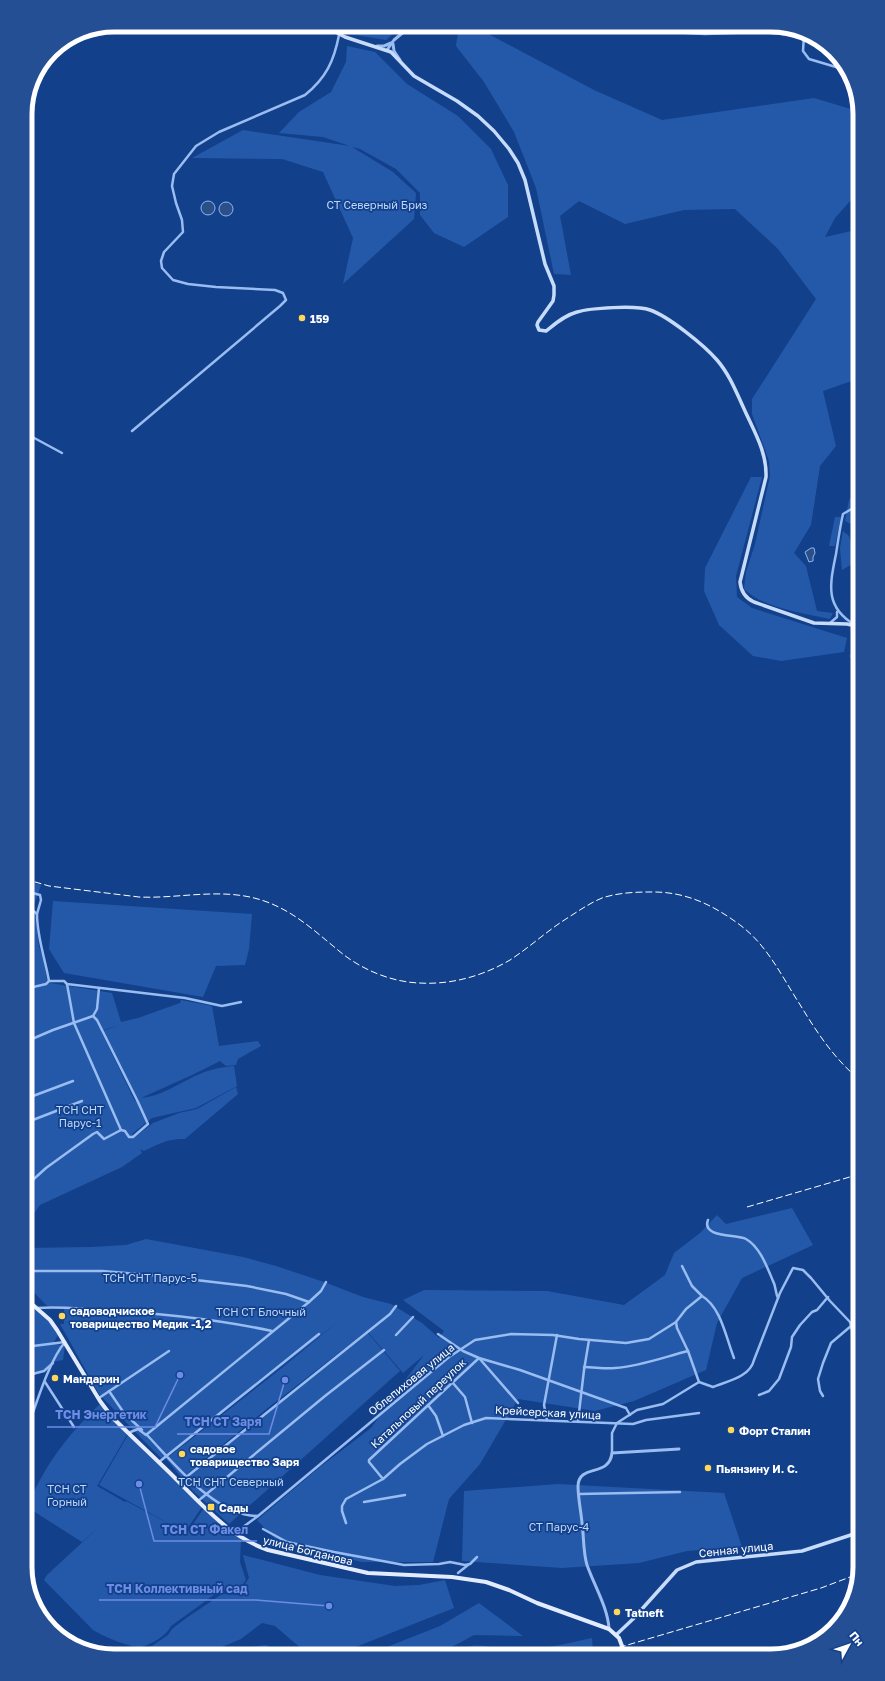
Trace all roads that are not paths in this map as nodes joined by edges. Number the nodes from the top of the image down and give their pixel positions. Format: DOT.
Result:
graph roads {
  1 [pos="334,32"];
  2 [pos="404,32"];
  3 [pos="670,32"];
  4 [pos="760,32"];
  5 [pos="760,32"];
  6 [pos="783,34"];
  7 [pos="339,35"];
  8 [pos="804,39"];
  9 [pos="394,40"];
  10 [pos="377,46"];
  11 [pos="387,50"];
  12 [pos="401,61"];
  13 [pos="839,68"];
  14 [pos="132,431"];
  15 [pos="32,437"];
  16 [pos="62,453"];
  17 [pos="853,508"];
  18 [pos="836,607"];
  19 [pos="830,623"];
  20 [pos="853,623"];
  21 [pos="853,626"];
  22 [pos="32,893"];
  23 [pos="32,910"];
  24 [pos="37,914"];
  25 [pos="49,981"];
  26 [pos="67,984"];
  27 [pos="32,987"];
  28 [pos="99,988"];
  29 [pos="241,1002"];
  30 [pos="93,1016"];
  31 [pos="74,1023"];
  32 [pos="32,1039"];
  33 [pos="73,1081"];
  34 [pos="32,1096"];
  35 [pos="82,1101"];
  36 [pos="32,1120"];
  37 [pos="121,1130"];
  38 [pos="32,1181"];
  39 [pos="708,1220"];
  40 [pos="682,1266"];
  41 [pos="32,1271"];
  42 [pos="326,1282"];
  43 [pos="702,1296"];
  44 [pos="828,1297"];
  45 [pos="778,1298"];
  46 [pos="309,1302"];
  47 [pos="32,1304"];
  48 [pos="396,1306"];
  49 [pos="37,1308"];
  50 [pos="413,1317"];
  51 [pos="676,1322"];
  52 [pos="852,1326"];
  53 [pos="272,1331"];
  54 [pos="853,1332"];
  55 [pos="319,1334"];
  56 [pos="438,1334"];
  57 [pos="396,1335"];
  58 [pos="557,1335"];
  59 [pos="589,1340"];
  60 [pos="65,1342"];
  61 [pos="32,1346"];
  62 [pos="460,1349"];
  63 [pos="384,1350"];
  64 [pos="169,1351"];
  65 [pos="688,1351"];
  66 [pos="479,1358"];
  67 [pos="734,1358"];
  68 [pos="53,1362"];
  69 [pos="584,1366"];
  70 [pos="32,1374"];
  71 [pos="548,1380"];
  72 [pos="45,1382"];
  73 [pos="452,1382"];
  74 [pos="699,1382"];
  75 [pos="110,1391"];
  76 [pos="581,1391"];
  77 [pos="759,1395"];
  78 [pos="823,1396"];
  79 [pos="98,1398"];
  80 [pos="428,1404"];
  81 [pos="518,1404"];
  82 [pos="699,1413"];
  83 [pos="630,1415"];
  84 [pos="32,1418"];
  85 [pos="546,1420"];
  86 [pos="578,1421"];
  87 [pos="472,1423"];
  88 [pos="617,1423"];
  89 [pos="74,1427"];
  90 [pos="128,1433"];
  91 [pos="146,1435"];
  92 [pos="443,1436"];
  93 [pos="679,1449"];
  94 [pos="612,1453"];
  95 [pos="166,1455"];
  96 [pos="159,1462"];
  97 [pos="188,1476"];
  98 [pos="383,1479"];
  99 [pos="179,1482"];
  100 [pos="680,1492"];
  101 [pos="206,1493"];
  102 [pos="579,1494"];
  103 [pos="405,1495"];
  104 [pos="198,1501"];
  105 [pos="364,1502"];
  106 [pos="258,1516"];
  107 [pos="346,1523"];
  108 [pos="263,1530"];
  109 [pos="235,1533"];
  110 [pos="853,1534"];
  111 [pos="477,1557"];
  112 [pos="470,1564"];
  113 [pos="458,1573"];
  114 [pos="609,1629"];
  115 [pos="616,1635"];
  116 [pos="622,1649"];
  1 -- 7 [label="main road"];
  2 -- 9 [label="street"];
  3 -- 5 [label="street"];
  4 -- 6 [label="street"];
  7 -- 10 [label="main road"];
  7 -- 14 [label="street"];
  8 -- 13 [label="street"];
  9 -- 10 [label="street"];
  9 -- 11 [label="street"];
  9 -- 12 [label="street"];
  10 -- 11 [label="main road"];
  11 -- 12 [label="main road"];
  12 -- 19 [label="main road"];
  15 -- 16 [label="street"];
  17 -- 18 [label="street"];
  18 -- 19 [label="street"];
  18 -- 20 [label="street"];
  19 -- 21 [label="main road"];
  22 -- 24 [label="street"];
  23 -- 24 [label="street"];
  24 -- 25 [label="street"];
  25 -- 26 [label="street"];
  25 -- 27 [label="street"];
  26 -- 28 [label="street"];
  26 -- 31 [label="street"];
  28 -- 29 [label="street"];
  28 -- 30 [label="street"];
  30 -- 31 [label="street"];
  30 -- 37 [label="street"];
  31 -- 32 [label="street"];
  31 -- 37 [label="street"];
  33 -- 34 [label="street"];
  35 -- 36 [label="street"];
  37 -- 38 [label="street"];
  39 -- 45 [label="street"];
  40 -- 43 [label="street"];
  41 -- 46 [label="street"];
  42 -- 46 [label="street"];
  43 -- 51 [label="street, Облепиховая улица"];
  43 -- 67 [label="street"];
  44 -- 45 [label="street"];
  44 -- 52 [label="street"];
  44 -- 77 [label="street"];
  45 -- 74 [label="street"];
  46 -- 53 [label="street"];
  47 -- 49 [label="main road, улица Богданова"];
  48 -- 97 [label="street"];
  49 -- 53 [label="street"];
  49 -- 60 [label="main road, улица Богданова"];
  50 -- 57 [label="street"];
  51 -- 59 [label="street, Облепиховая улица"];
  51 -- 65 [label="street"];
  52 -- 54 [label="street"];
  52 -- 78 [label="street"];
  53 -- 91 [label="street"];
  55 -- 95 [label="street"];
  56 -- 62 [label="street"];
  58 -- 59 [label="street, Облепиховая улица"];
  58 -- 62 [label="street, Облепиховая улица"];
  58 -- 71 [label="street"];
  59 -- 69 [label="street"];
  60 -- 61 [label="street"];
  60 -- 68 [label="street"];
  60 -- 79 [label="main road, улица Богданова"];
  62 -- 66 [label="street"];
  62 -- 106 [label="street, Облепиховая улица"];
  63 -- 101 [label="street"];
  64 -- 75 [label="street"];
  65 -- 69 [label="street"];
  65 -- 74 [label="street"];
  66 -- 71 [label="street"];
  66 -- 73 [label="street, Катальповый переулок"];
  66 -- 81 [label="street"];
  68 -- 70 [label="street"];
  68 -- 72 [label="street"];
  69 -- 76 [label="street"];
  71 -- 76 [label="street"];
  71 -- 85 [label="street"];
  72 -- 84 [label="street"];
  72 -- 89 [label="street"];
  73 -- 80 [label="street, Катальповый переулок"];
  73 -- 87 [label="street"];
  74 -- 83 [label="street"];
  75 -- 79 [label="street"];
  75 -- 91 [label="street"];
  76 -- 83 [label="street"];
  76 -- 86 [label="street"];
  79 -- 90 [label="main road, улица Богданова"];
  80 -- 92 [label="street"];
  80 -- 98 [label="street, Катальповый переулок"];
  82 -- 88 [label="street, Крейсерская улица"];
  83 -- 88 [label="street"];
  85 -- 86 [label="street, Крейсерская улица"];
  85 -- 87 [label="street, Крейсерская улица"];
  86 -- 88 [label="street, Крейсерская улица"];
  87 -- 92 [label="street, Крейсерская улица"];
  88 -- 94 [label="street, Крейсерская улица"];
  90 -- 91 [label="street"];
  90 -- 96 [label="main road, улица Богданова"];
  91 -- 95 [label="street"];
  92 -- 98 [label="street, Крейсерская улица"];
  93 -- 94 [label="street"];
  94 -- 102 [label="street"];
  95 -- 96 [label="street"];
  95 -- 97 [label="street"];
  96 -- 99 [label="main road, улица Богданова"];
  97 -- 99 [label="street"];
  97 -- 101 [label="street"];
  98 -- 107 [label="street, Крейсерская улица"];
  99 -- 104 [label="main road, улица Богданова"];
  100 -- 102 [label="street"];
  101 -- 104 [label="street"];
  101 -- 106 [label="street"];
  102 -- 114 [label="street"];
  103 -- 105 [label="street"];
  104 -- 109 [label="main road, улица Богданова"];
  106 -- 109 [label="street, Облепиховая улица"];
  108 -- 112 [label="street"];
  109 -- 114 [label="main road, улица Богданова"];
  110 -- 115 [label="main road, Сенная улица"];
  111 -- 112 [label="street"];
  112 -- 113 [label="street"];
  114 -- 115 [label="main road, улица Богданова"];
  115 -- 116 [label="main road, улица Богданова"];
}
